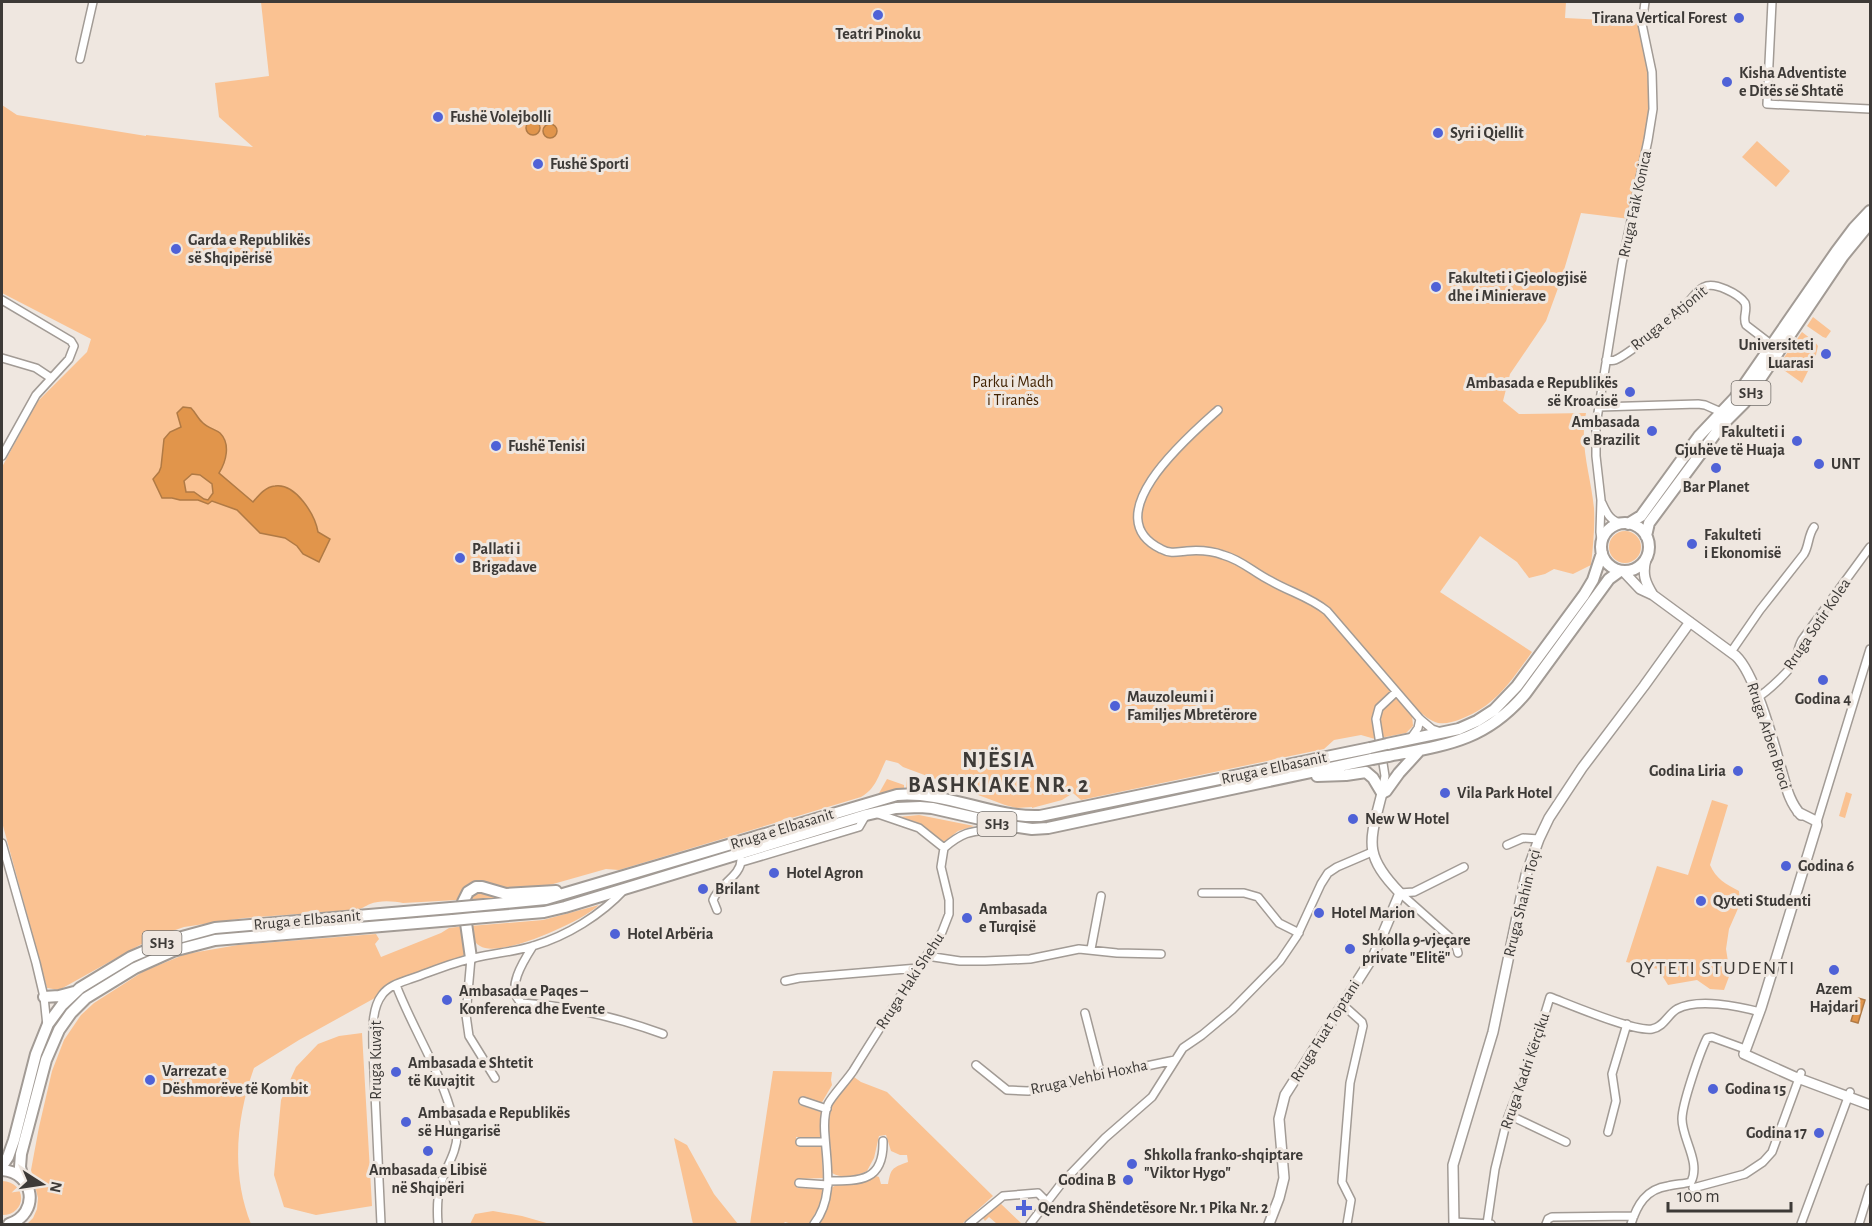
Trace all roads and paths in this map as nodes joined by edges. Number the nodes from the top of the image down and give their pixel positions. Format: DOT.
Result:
graph roads {
  1 [pos="93,2"];
  2 [pos="1645,2"];
  3 [pos="1772,2"];
  4 [pos="80,59"];
  5 [pos="1870,104"];
  6 [pos="1867,109"];
  7 [pos="1870,211"];
  8 [pos="1870,222"];
  9 [pos="2,300"];
  10 [pos="1772,345"];
  11 [pos="2,358"];
  12 [pos="1606,360"];
  13 [pos="51,378"];
  14 [pos="1599,407"];
  15 [pos="1218,410"];
  16 [pos="1720,412"];
  17 [pos="2,456"];
  18 [pos="1601,500"];
  19 [pos="1626,524"];
  20 [pos="1814,527"];
  21 [pos="1646,536"];
  22 [pos="1870,547"];
  23 [pos="1602,550"];
  24 [pos="1646,559"];
  25 [pos="1621,571"];
  26 [pos="1653,595"];
  27 [pos="1690,622"];
  28 [pos="1870,650"];
  29 [pos="1731,652"];
  30 [pos="1396,692"];
  31 [pos="1758,697"];
  32 [pos="1420,719"];
  33 [pos="1444,733"];
  34 [pos="1410,740"];
  35 [pos="1388,750"];
  36 [pos="1420,750"];
  37 [pos="1371,754"];
  38 [pos="1301,775"];
  39 [pos="1382,793"];
  40 [pos="870,814"];
  41 [pos="1011,826"];
  42 [pos="1816,826"];
  43 [pos="1539,839"];
  44 [pos="2,843"];
  45 [pos="1507,845"];
  46 [pos="944,848"];
  47 [pos="1372,852"];
  48 [pos="741,859"];
  49 [pos="1464,867"];
  50 [pos="628,887"];
  51 [pos="575,891"];
  52 [pos="1202,892"];
  53 [pos="1400,893"];
  54 [pos="1101,896"];
  55 [pos="717,910"];
  56 [pos="452,914"];
  57 [pos="1299,933"];
  58 [pos="533,946"];
  59 [pos="1091,949"];
  60 [pos="1458,953"];
  61 [pos="1161,954"];
  62 [pos="927,956"];
  63 [pos="471,958"];
  64 [pos="918,968"];
  65 [pos="785,981"];
  66 [pos="396,985"];
  67 [pos="77,991"];
  68 [pos="44,996"];
  69 [pos="1342,1004"];
  70 [pos="1760,1012"];
  71 [pos="1085,1013"];
  72 [pos="1627,1024"];
  73 [pos="47,1026"];
  74 [pos="663,1034"];
  75 [pos="1747,1052"];
  76 [pos="1175,1060"];
  77 [pos="976,1065"];
  78 [pos="1101,1075"];
  79 [pos="1800,1076"];
  80 [pos="495,1078"];
  81 [pos="1849,1095"];
  82 [pos="1870,1100"];
  83 [pos="803,1101"];
  84 [pos="1870,1105"];
  85 [pos="827,1109"];
  86 [pos="1509,1115"];
  87 [pos="1608,1132"];
  88 [pos="883,1141"];
  89 [pos="800,1142"];
  90 [pos="825,1142"];
  91 [pos="1566,1142"];
  92 [pos="2,1168"];
  93 [pos="23,1179"];
  94 [pos="799,1183"];
  95 [pos="828,1183"];
  96 [pos="1693,1188"];
  97 [pos="1870,1188"];
  98 [pos="1047,1202"];
  99 [pos="1634,1216"];
  100 [pos="1454,1223"];
  101 [pos="9,1224"];
  102 [pos="381,1224"];
  103 [pos="438,1224"];
  104 [pos="814,1224"];
  105 [pos="969,1224"];
  106 [pos="1030,1224"];
  107 [pos="1269,1224"];
  108 [pos="1347,1224"];
  109 [pos="1489,1224"];
  110 [pos="1546,1224"];
  111 [pos="1631,1224"];
  112 [pos="1801,1224"];
  113 [pos="1859,1224"];
  1 -- 4 [label="street"];
  2 -- 12 [label="street, Rruga Faik Konica"];
  3 -- 6 [label="street"];
  5 -- 6 [label="street"];
  7 -- 10 [label="main road, SH3"];
  8 -- 21 [label="main road, SH3"];
  9 -- 13 [label="street"];
  10 -- 12 [label="street, Rruga e Atjonit"];
  10 -- 16 [label="main road, SH3"];
  11 -- 13 [label="street"];
  12 -- 14 [label="street, Rruga Faik Konica"];
  13 -- 17 [label="street"];
  14 -- 16 [label="street"];
  14 -- 18 [label="street, Rruga Faik Konica"];
  15 -- 30 [label="street"];
  16 -- 19 [label="main road, SH3"];
  18 -- 19 [label="street"];
  18 -- 23 [label="street, Rruga Faik Konica"];
  19 -- 21 [label="main road"];
  19 -- 23 [label="main road, SH3"];
  20 -- 29 [label="street"];
  21 -- 24 [label="main road, SH3"];
  22 -- 31 [label="street, Rruga Sotir Kolea"];
  23 -- 25 [label="main road"];
  23 -- 33 [label="main road, Rruga e Elbasanit / SH3"];
  24 -- 25 [label="main road, SH3"];
  24 -- 26 [label="street"];
  25 -- 26 [label="street, Rruga Arben Broci"];
  25 -- 36 [label="main road, Rruga e Elbasanit / SH3"];
  26 -- 27 [label="street, Rruga Arben Broci"];
  27 -- 29 [label="street, Rruga Arben Broci"];
  27 -- 43 [label="street, Rruga Shahin Toçi"];
  28 -- 42 [label="street"];
  29 -- 31 [label="street, Rruga Arben Broci"];
  30 -- 32 [label="street"];
  30 -- 39 [label="street"];
  31 -- 42 [label="street, Rruga Arben Broci"];
  32 -- 33 [label="street"];
  32 -- 34 [label="street"];
  33 -- 34 [label="main road, Rruga e Elbasanit / SH3"];
  34 -- 35 [label="main road, Rruga e Elbasanit / SH3"];
  35 -- 36 [label="main road, Rruga e Elbasanit / SH3"];
  35 -- 37 [label="main road, Rruga e Elbasanit / SH3, bridge"];
  36 -- 39 [label="main road"];
  37 -- 38 [label="main road, Rruga e Elbasanit / SH3"];
  37 -- 51 [label="main road, Rruga e Elbasanit / SH3"];
  38 -- 39 [label="main road"];
  38 -- 41 [label="main road, Rruga e Elbasanit / SH3"];
  39 -- 47 [label="street"];
  40 -- 41 [label="main road, Rruga e Elbasanit / SH3"];
  40 -- 46 [label="street"];
  40 -- 48 [label="main road, Rruga e Elbasanit / SH3"];
  41 -- 46 [label="street"];
  42 -- 70 [label="street"];
  43 -- 45 [label="street"];
  43 -- 100 [label="street, Rruga Shahin Toçi"];
  44 -- 68 [label="street"];
  46 -- 62 [label="street, Rruga Haki Shehu"];
  47 -- 53 [label="street"];
  47 -- 57 [label="street"];
  48 -- 50 [label="main road, Rruga e Elbasanit / SH3"];
  48 -- 55 [label="street"];
  49 -- 53 [label="street"];
  50 -- 56 [label="main road, Rruga e Elbasanit / SH3, bridge"];
  50 -- 58 [label="street, Rruga Kuvajt"];
  51 -- 56 [label="main road, Rruga e Elbasanit / SH3, bridge"];
  51 -- 63 [label="main road"];
  52 -- 57 [label="street"];
  53 -- 60 [label="street"];
  53 -- 69 [label="street, Rruga Fuat Toptani"];
  54 -- 59 [label="street"];
  56 -- 67 [label="main road, Rruga e Elbasanit / SH3"];
  56 -- 93 [label="main road, Rruga e Elbasanit / SH3"];
  57 -- 76 [label="street"];
  58 -- 63 [label="street, Rruga Kuvajt"];
  58 -- 74 [label="street"];
  59 -- 61 [label="street"];
  59 -- 62 [label="street"];
  62 -- 64 [label="street, Rruga Haki Shehu"];
  63 -- 66 [label="street, Rruga Kuvajt"];
  63 -- 80 [label="street"];
  64 -- 65 [label="street"];
  64 -- 85 [label="street, Rruga Haki Shehu"];
  66 -- 102 [label="street, Rruga Kuvajt"];
  66 -- 103 [label="street"];
  67 -- 68 [label="main road"];
  67 -- 73 [label="main road, Rruga e Elbasanit / SH3"];
  68 -- 73 [label="street"];
  69 -- 107 [label="street, Rruga Fuat Toptani"];
  69 -- 108 [label="street"];
  70 -- 72 [label="street, Rruga Kadri Kërçiku"];
  70 -- 75 [label="street"];
  71 -- 78 [label="street"];
  72 -- 86 [label="street, Rruga Kadri Kërçiku"];
  72 -- 87 [label="street"];
  73 -- 92 [label="main road, Rruga e Elbasanit / SH3"];
  75 -- 79 [label="street"];
  75 -- 99 [label="street"];
  76 -- 78 [label="street, Rruga Vehbi Hoxha"];
  76 -- 98 [label="street"];
  77 -- 78 [label="street, Rruga Vehbi Hoxha"];
  79 -- 81 [label="street"];
  79 -- 96 [label="street"];
  81 -- 82 [label="street"];
  81 -- 84 [label="street"];
  81 -- 112 [label="street"];
  83 -- 85 [label="street"];
  85 -- 90 [label="street"];
  86 -- 91 [label="street"];
  86 -- 109 [label="street, Rruga Kadri Kërçiku"];
  88 -- 95 [label="street"];
  89 -- 90 [label="street"];
  90 -- 95 [label="street"];
  92 -- 93 [label="main road, SH3"];
  93 -- 101 [label="main road, SH3"];
  94 -- 95 [label="street"];
  95 -- 104 [label="street"];
  97 -- 113 [label="street"];
  98 -- 105 [label="street"];
  98 -- 106 [label="street"];
  99 -- 110 [label="street"];
  99 -- 111 [label="street"];
  100 -- 109 [label="street, Rruga Kadri Kërçiku"];
}
